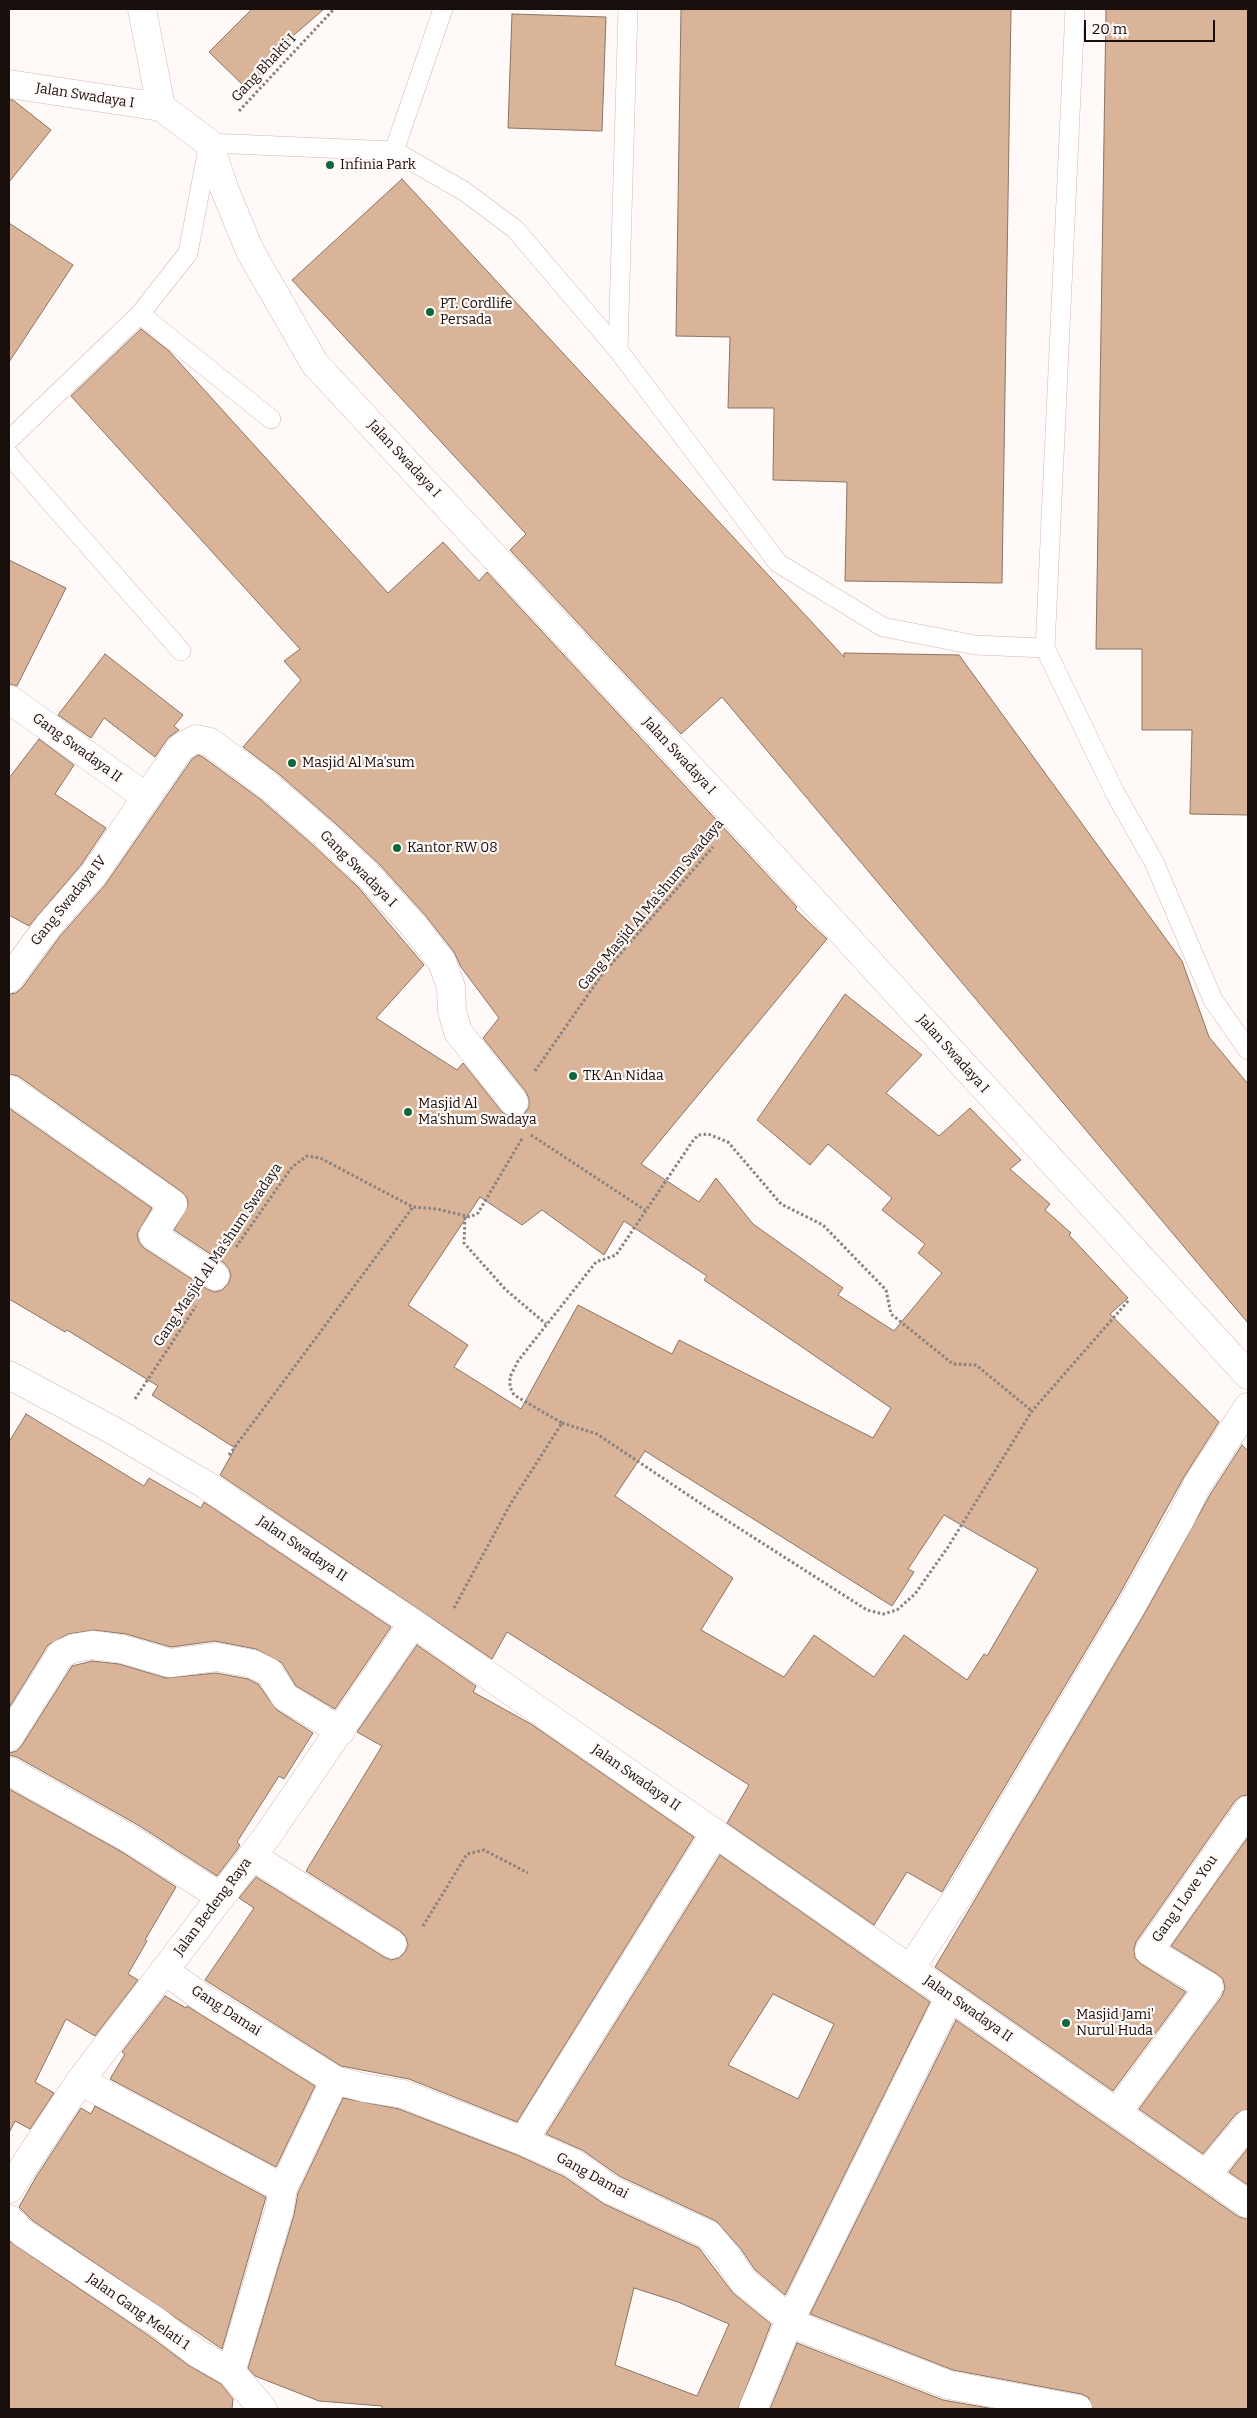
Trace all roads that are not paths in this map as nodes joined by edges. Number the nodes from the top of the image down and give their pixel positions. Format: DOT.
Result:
graph roads {
  1 [pos="142,9"];
  2 [pos="443,9"];
  3 [pos="628,9"];
  4 [pos="1075,9"];
  5 [pos="9,84"];
  6 [pos="161,107"];
  7 [pos="209,143"];
  8 [pos="394,151"];
  9 [pos="140,314"];
  10 [pos="618,350"];
  11 [pos="271,419"];
  12 [pos="9,440"];
  13 [pos="9,455"];
  14 [pos="1045,648"];
  15 [pos="182,651"];
  16 [pos="9,698"];
  17 [pos="146,797"];
  18 [pos="9,979"];
  19 [pos="1248,1050"];
  20 [pos="9,1089"];
  21 [pos="514,1102"];
  22 [pos="215,1276"];
  23 [pos="9,1374"];
  24 [pos="1248,1375"];
  25 [pos="1248,1407"];
  26 [pos="413,1623"];
  27 [pos="341,1731"];
  28 [pos="9,1737"];
  29 [pos="9,1771"];
  30 [pos="1248,1810"];
  31 [pos="715,1832"];
  32 [pos="252,1856"];
  33 [pos="220,1897"];
  34 [pos="392,1944"];
  35 [pos="910,1969"];
  36 [pos="164,1970"];
  37 [pos="950,1996"];
  38 [pos="335,2080"];
  39 [pos="80,2081"];
  40 [pos="1117,2113"];
  41 [pos="1248,2124"];
  42 [pos="523,2141"];
  43 [pos="1206,2175"];
  44 [pos="284,2188"];
  45 [pos="9,2189"];
  46 [pos="1248,2204"];
  47 [pos="9,2219"];
  48 [pos="790,2320"];
  49 [pos="231,2372"];
  50 [pos="1034,2405"];
  51 [pos="263,2409"];
  52 [pos="753,2409"];
  53 [pos="1078,2409"];
  1 -- 6 [label="street"];
  2 -- 8 [label="lane"];
  3 -- 10 [label="lane"];
  4 -- 14 [label="lane"];
  5 -- 6 [label="street, Jalan Swadaya I"];
  6 -- 7 [label="street, Jalan Swadaya I"];
  7 -- 8 [label="lane"];
  7 -- 9 [label="lane"];
  7 -- 24 [label="street, Jalan Swadaya I"];
  8 -- 10 [label="lane"];
  9 -- 11 [label="lane"];
  9 -- 12 [label="lane"];
  10 -- 14 [label="lane"];
  13 -- 15 [label="lane"];
  14 -- 19 [label="lane"];
  16 -- 17 [label="street, Gang Swadaya II"];
  17 -- 18 [label="street, Gang Swadaya IV"];
  17 -- 21 [label="street, Gang Swadaya I"];
  20 -- 22 [label="street"];
  23 -- 26 [label="street, Jalan Swadaya II"];
  25 -- 35 [label="street"];
  26 -- 27 [label="street, Jalan Bedeng Raya"];
  26 -- 31 [label="street, Jalan Swadaya II"];
  27 -- 28 [label="street"];
  27 -- 32 [label="street, Jalan Bedeng Raya"];
  29 -- 33 [label="street"];
  30 -- 40 [label="street, Gang I Love You"];
  31 -- 35 [label="street, Jalan Swadaya II"];
  31 -- 42 [label="street"];
  32 -- 33 [label="street, Jalan Bedeng Raya"];
  32 -- 34 [label="street"];
  33 -- 36 [label="street, Jalan Bedeng Raya"];
  35 -- 37 [label="street, Jalan Swadaya II"];
  36 -- 38 [label="street, Gang Damai"];
  36 -- 39 [label="street, Jalan Bedeng Raya"];
  37 -- 40 [label="street, Jalan Swadaya II"];
  37 -- 48 [label="street"];
  38 -- 42 [label="street, Gang Damai"];
  38 -- 44 [label="street"];
  39 -- 44 [label="street"];
  39 -- 45 [label="street, Jalan Bedeng Raya"];
  40 -- 43 [label="street, Jalan Swadaya II"];
  41 -- 43 [label="street"];
  42 -- 48 [label="street, Gang Damai"];
  43 -- 46 [label="street, Jalan Swadaya II"];
  44 -- 49 [label="street"];
  47 -- 49 [label="street, Jalan Gang Melati 1"];
  48 -- 50 [label="street, Gang Damai"];
  48 -- 52 [label="street"];
  49 -- 51 [label="street, Jalan Gang Melati 1"];
  50 -- 53 [label="street, Gang Damai"];
}
